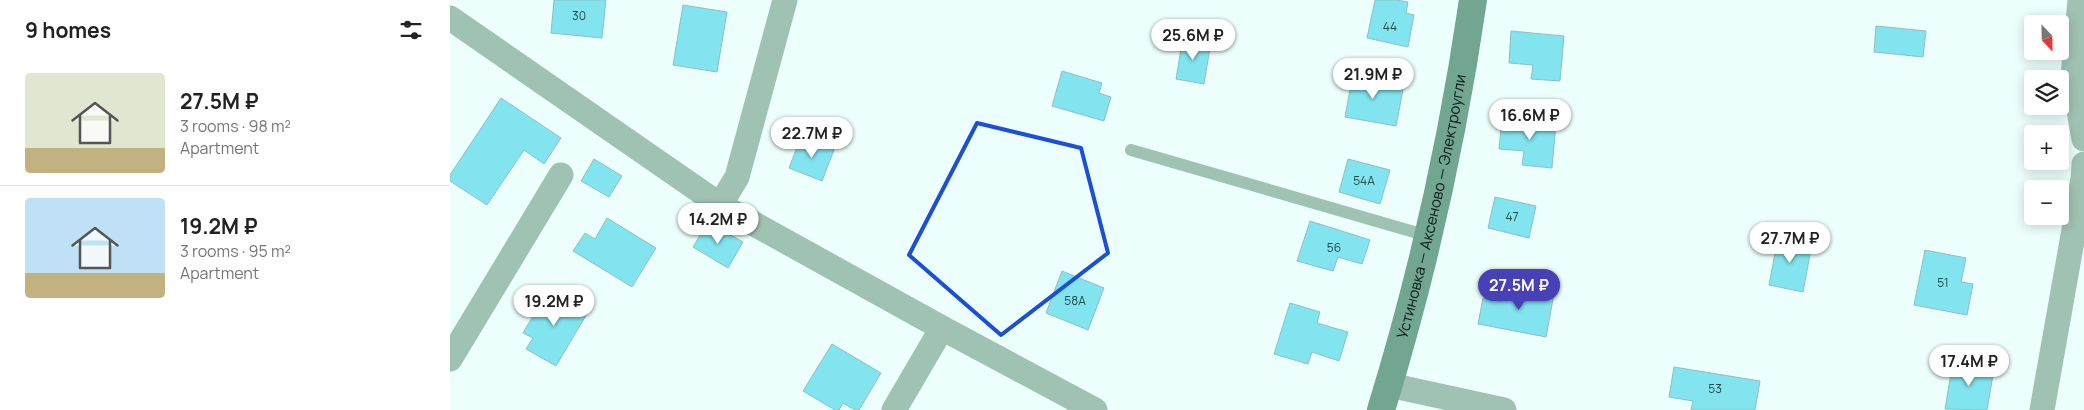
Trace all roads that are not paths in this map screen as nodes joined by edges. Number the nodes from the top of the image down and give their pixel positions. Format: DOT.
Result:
graph roads {
  1 [pos="785,0"];
  2 [pos="1472,0"];
  3 [pos="2080,0"];
  4 [pos="450,18"];
  5 [pos="2084,139"];
  6 [pos="1132,150"];
  7 [pos="2084,164"];
  8 [pos="561,175"];
  9 [pos="720,205"];
  10 [pos="1428,236"];
  11 [pos="942,328"];
  12 [pos="450,359"];
  13 [pos="1385,397"];
  14 [pos="894,410"];
  15 [pos="1095,410"];
  16 [pos="1504,410"];
  17 [pos="2042,410"];
  1 -- 9 [label="street"];
  2 -- 10 [label="main road, Устиновка — Аксеново — Электроугли"];
  3 -- 5 [label="street"];
  4 -- 9 [label="street"];
  6 -- 10 [label="lane"];
  7 -- 17 [label="street"];
  8 -- 12 [label="street"];
  9 -- 11 [label="street"];
  10 -- 13 [label="main road, Устиновка — Аксеново — Электроугли"];
  11 -- 14 [label="street"];
  11 -- 15 [label="street"];
  13 -- 16 [label="street"];
}
